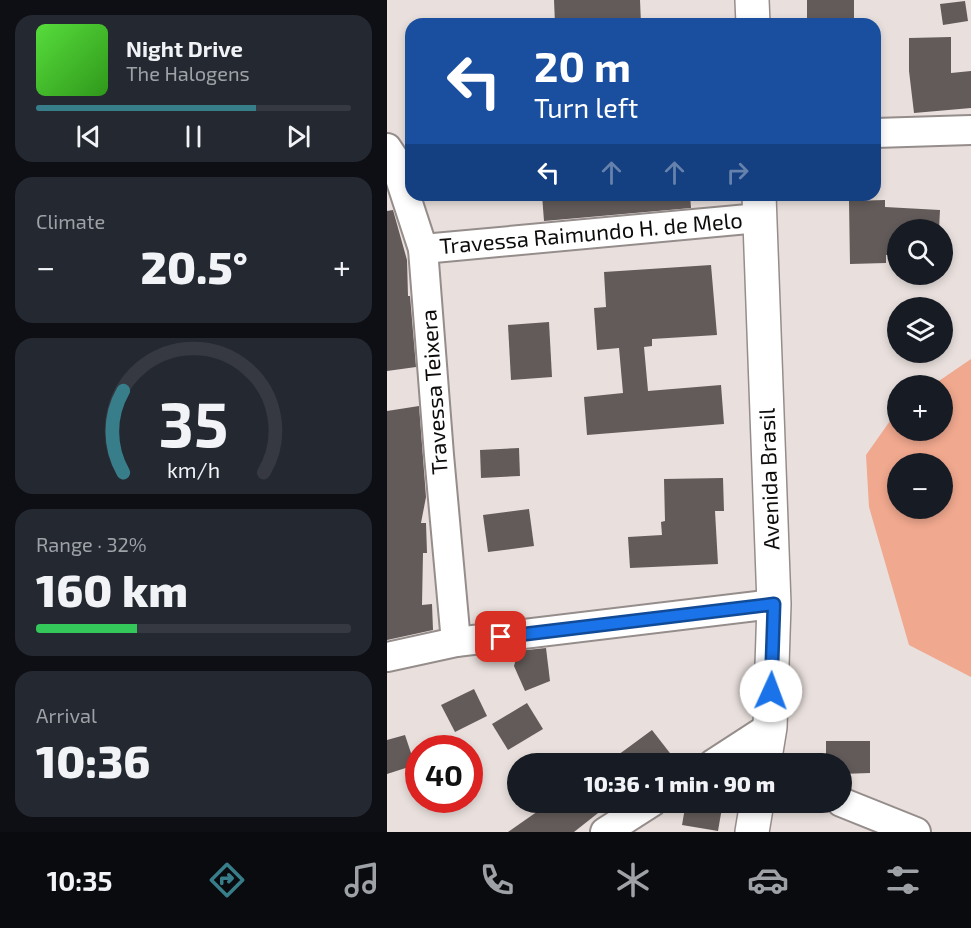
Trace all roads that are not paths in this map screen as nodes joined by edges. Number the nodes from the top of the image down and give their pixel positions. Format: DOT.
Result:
graph roads {
  1 [pos="752,0"];
  2 [pos="753,18"];
  3 [pos="971,130"];
  4 [pos="881,133"];
  5 [pos="387,148"];
  6 [pos="405,194"];
  7 [pos="407,201"];
  8 [pos="759,206"];
  9 [pos="423,249"];
  10 [pos="774,604"];
  11 [pos="456,642"];
  12 [pos="387,657"];
  13 [pos="770,727"];
  14 [pos="730,753"];
  15 [pos="766,753"];
  16 [pos="852,806"];
  17 [pos="635,813"];
  18 [pos="755,813"];
  19 [pos="606,832"];
  20 [pos="752,832"];
  21 [pos="916,832"];
  1 -- 2 [label="street"];
  3 -- 4 [label="street"];
  5 -- 6 [label="street, Travessa Teixera"];
  7 -- 9 [label="street, Travessa Teixera"];
  8 -- 9 [label="street, Travessa Raimundo H. de Melo"];
  8 -- 10 [label="street, Avenida Brasil"];
  9 -- 11 [label="street, Travessa Teixera"];
  10 -- 11 [label="street"];
  10 -- 13 [label="street, Avenida Brasil"];
  11 -- 12 [label="street"];
  13 -- 14 [label="street"];
  13 -- 15 [label="street, Avenida Brasil"];
  16 -- 21 [label="street"];
  17 -- 19 [label="street"];
  18 -- 20 [label="street"];
}
